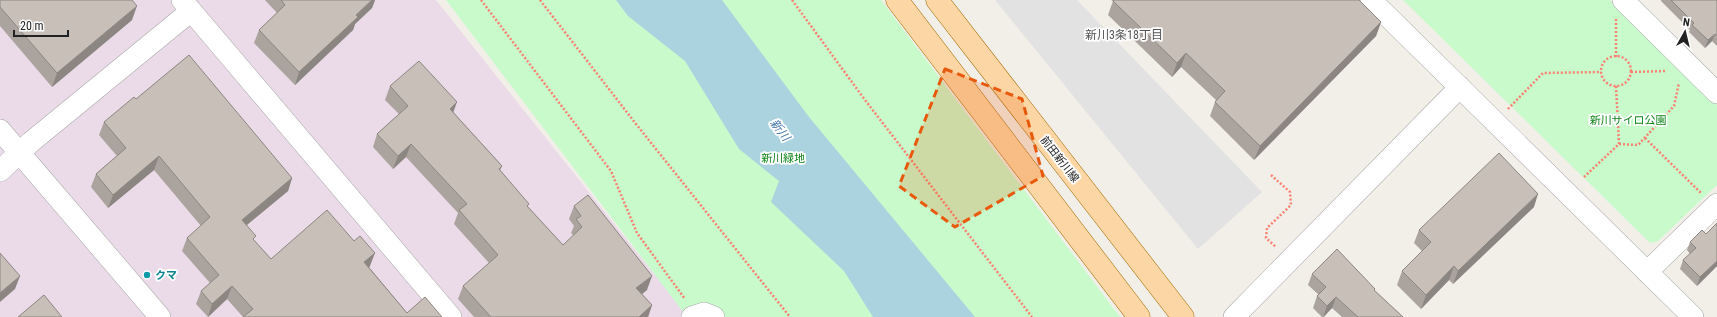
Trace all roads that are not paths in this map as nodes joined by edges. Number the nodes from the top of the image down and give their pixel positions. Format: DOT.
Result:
graph roads {
  1 [pos="897,0"];
  2 [pos="937,0"];
  3 [pos="1371,0"];
  4 [pos="187,6"];
  5 [pos="1620,8"];
  6 [pos="1460,87"];
  7 [pos="1717,93"];
  8 [pos="0,130"];
  9 [pos="20,153"];
  10 [pos="0,171"];
  11 [pos="1711,201"];
  12 [pos="1647,272"];
  13 [pos="689,308"];
  14 [pos="160,317"];
  15 [pos="451,317"];
  16 [pos="714,317"];
  17 [pos="1139,317"];
  18 [pos="1183,317"];
  19 [pos="1234,317"];
  20 [pos="1693,317"];
  1 -- 17 [label="main road"];
  2 -- 18 [label="main road, 前田新川線"];
  3 -- 6 [label="street"];
  4 -- 9 [label="street"];
  4 -- 15 [label="street"];
  5 -- 7 [label="street"];
  6 -- 12 [label="street"];
  6 -- 19 [label="street"];
  8 -- 9 [label="street"];
  9 -- 10 [label="street"];
  9 -- 14 [label="street"];
  11 -- 12 [label="street"];
  12 -- 20 [label="street"];
  13 -- 16 [label="street"];
}
